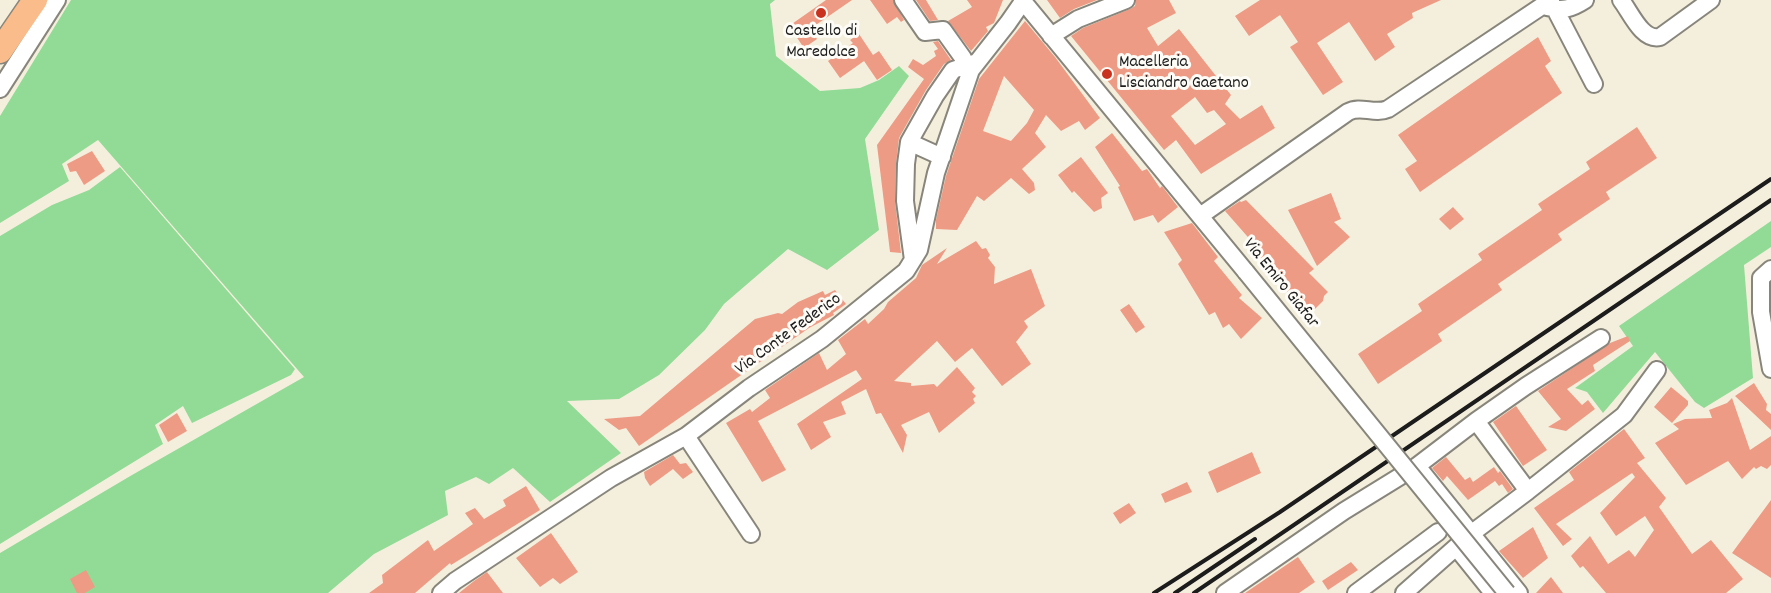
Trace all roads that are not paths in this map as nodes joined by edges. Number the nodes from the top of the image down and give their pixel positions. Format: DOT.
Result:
graph roads {
  1 [pos="25,0"];
  2 [pos="35,0"];
  3 [pos="57,0"];
  4 [pos="903,0"];
  5 [pos="1126,0"];
  6 [pos="1585,0"];
  7 [pos="1621,0"];
  8 [pos="1711,0"];
  9 [pos="1023,1"];
  10 [pos="1550,5"];
  11 [pos="1052,36"];
  12 [pos="0,39"];
  13 [pos="0,51"];
  14 [pos="970,64"];
  15 [pos="1594,84"];
  16 [pos="0,89"];
  17 [pos="909,142"];
  18 [pos="942,157"];
  19 [pos="1200,216"];
  20 [pos="913,260"];
  21 [pos="1766,273"];
  22 [pos="1601,338"];
  23 [pos="1771,369"];
  24 [pos="1657,370"];
  25 [pos="1476,421"];
  26 [pos="686,436"];
  27 [pos="1417,466"];
  28 [pos="1528,492"];
  29 [pos="1438,532"];
  30 [pos="1472,533"];
  31 [pos="751,534"];
  32 [pos="1456,547"];
  33 [pos="441,593"];
  34 [pos="1225,593"];
  35 [pos="1356,593"];
  36 [pos="1404,593"];
  37 [pos="1493,593"];
  38 [pos="1507,593"];
  39 [pos="1519,593"];
  1 -- 12 [label="highway"];
  2 -- 13 [label="highway"];
  3 -- 16 [label="street"];
  4 -- 14 [label="street"];
  5 -- 11 [label="street"];
  6 -- 10 [label="street"];
  7 -- 8 [label="street"];
  9 -- 11 [label="street, Via Emiro Giafar"];
  9 -- 14 [label="street, Via Conte Federico"];
  10 -- 15 [label="street"];
  10 -- 19 [label="street"];
  11 -- 19 [label="street, Via Emiro Giafar"];
  14 -- 17 [label="street"];
  14 -- 18 [label="street, Via Conte Federico"];
  17 -- 18 [label="street"];
  17 -- 20 [label="street"];
  18 -- 20 [label="street, Via Conte Federico"];
  19 -- 38 [label="street, Via Emiro Giafar, bridge"];
  20 -- 26 [label="street, Via Conte Federico"];
  21 -- 23 [label="street"];
  22 -- 25 [label="street"];
  24 -- 28 [label="street"];
  25 -- 27 [label="street"];
  25 -- 28 [label="street"];
  26 -- 31 [label="street"];
  26 -- 33 [label="street, Via Conte Federico"];
  27 -- 30 [label="street"];
  27 -- 34 [label="street"];
  28 -- 30 [label="street"];
  29 -- 35 [label="street"];
  30 -- 32 [label="street"];
  30 -- 39 [label="street"];
  32 -- 36 [label="street"];
  32 -- 37 [label="street"];
}
